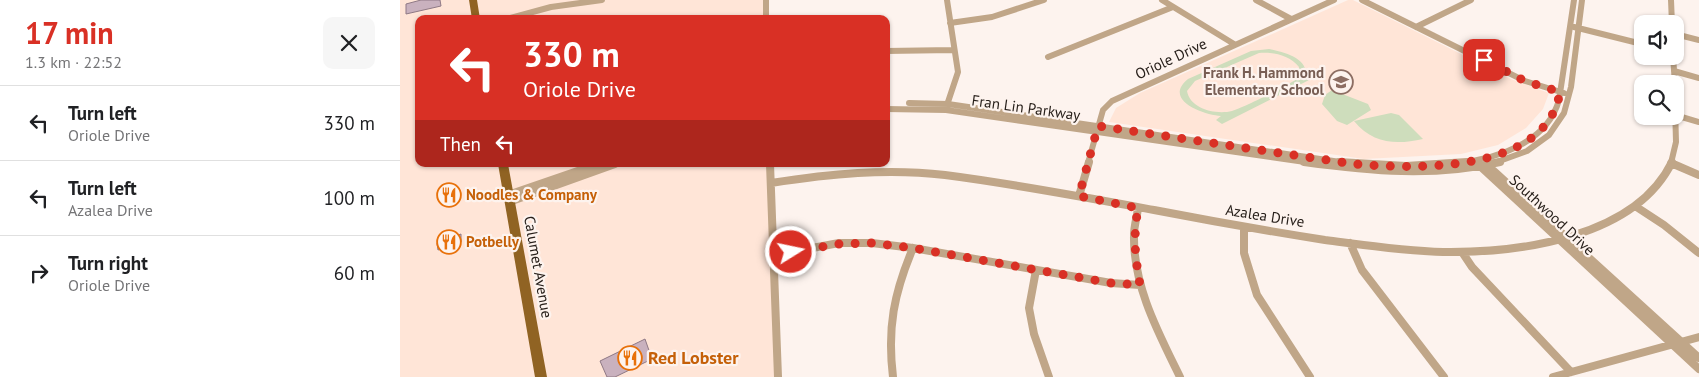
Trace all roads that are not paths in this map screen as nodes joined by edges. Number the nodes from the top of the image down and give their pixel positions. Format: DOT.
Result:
graph roads {
  1 [pos="473,0"];
  2 [pos="602,0"];
  3 [pos="766,0"];
  4 [pos="947,0"];
  5 [pos="1044,0"];
  6 [pos="1162,0"];
  7 [pos="1256,0"];
  8 [pos="1334,0"];
  9 [pos="1362,0"];
  10 [pos="1470,0"];
  11 [pos="1574,0"];
  12 [pos="1582,0"];
  13 [pos="1671,0"];
  14 [pos="1173,7"];
  15 [pos="475,15"];
  16 [pos="523,15"];
  17 [pos="766,15"];
  18 [pos="1672,15"];
  19 [pos="1291,19"];
  20 [pos="950,23"];
  21 [pos="1570,26"];
  22 [pos="1416,27"];
  23 [pos="1578,28"];
  24 [pos="1684,36"];
  25 [pos="1699,40"];
  26 [pos="1634,42"];
  27 [pos="1234,44"];
  28 [pos="953,50"];
  29 [pos="890,51"];
  30 [pos="1048,57"];
  31 [pos="1674,65"];
  32 [pos="1674,71"];
  33 [pos="1674,75"];
  34 [pos="1699,78"];
  35 [pos="1560,92"];
  36 [pos="1570,95"];
  37 [pos="890,104"];
  38 [pos="947,107"];
  39 [pos="890,109"];
  40 [pos="1684,118"];
  41 [pos="1699,122"];
  42 [pos="1675,125"];
  43 [pos="1097,129"];
  44 [pos="1671,163"];
  45 [pos="1482,164"];
  46 [pos="503,167"];
  47 [pos="590,167"];
  48 [pos="606,167"];
  49 [pos="770,167"];
  50 [pos="1699,175"];
  51 [pos="771,183"];
  52 [pos="1079,196"];
  53 [pos="509,199"];
  54 [pos="1635,206"];
  55 [pos="1138,208"];
  56 [pos="1244,227"];
  57 [pos="1563,238"];
  58 [pos="1350,243"];
  59 [pos="913,248"];
  60 [pos="1462,252"];
  61 [pos="1699,253"];
  62 [pos="774,254"];
  63 [pos="1036,270"];
  64 [pos="1140,285"];
  65 [pos="1699,337"];
  66 [pos="1677,343"];
  67 [pos="1699,358"];
  68 [pos="1699,369"];
  69 [pos="1571,372"];
  70 [pos="541,377"];
  71 [pos="778,377"];
  72 [pos="893,377"];
  73 [pos="1049,377"];
  74 [pos="1180,377"];
  75 [pos="1310,377"];
  76 [pos="1444,377"];
  77 [pos="1553,377"];
  1 -- 15 [label="main road"];
  2 -- 16 [label="street"];
  3 -- 17 [label="street"];
  4 -- 20 [label="street"];
  5 -- 20 [label="street"];
  6 -- 14 [label="street"];
  7 -- 19 [label="street"];
  8 -- 19 [label="street, Oriole Drive"];
  9 -- 22 [label="street"];
  10 -- 22 [label="street"];
  11 -- 21 [label="street, Fran Lin Parkway"];
  12 -- 23 [label="street, Fran Lin Parkway"];
  13 -- 18 [label="street"];
  14 -- 27 [label="street"];
  14 -- 30 [label="street"];
  19 -- 27 [label="street, Oriole Drive"];
  20 -- 28 [label="street"];
  21 -- 23 [label="street"];
  21 -- 35 [label="street, Fran Lin Parkway"];
  22 -- 35 [label="street"];
  23 -- 26 [label="street"];
  23 -- 36 [label="street, Fran Lin Parkway"];
  24 -- 25 [label="street"];
  27 -- 43 [label="street, Oriole Drive"];
  28 -- 29 [label="street"];
  28 -- 38 [label="street"];
  31 -- 32 [label="street"];
  32 -- 33 [label="street"];
  32 -- 34 [label="street"];
  35 -- 36 [label="street"];
  35 -- 45 [label="street, Fran Lin Parkway"];
  36 -- 45 [label="street, Fran Lin Parkway"];
  37 -- 38 [label="street, Fran Lin Parkway"];
  38 -- 39 [label="street, Fran Lin Parkway"];
  38 -- 43 [label="street, Fran Lin Parkway"];
  40 -- 41 [label="street"];
  42 -- 44 [label="street, Azalea Drive"];
  43 -- 45 [label="street, Fran Lin Parkway"];
  43 -- 52 [label="street, Oriole Drive"];
  44 -- 50 [label="street"];
  44 -- 54 [label="street, Azalea Drive"];
  45 -- 57 [label="street, Southwood Drive"];
  46 -- 53 [label="main road, Calumet Avenue"];
  47 -- 53 [label="street"];
  48 -- 53 [label="street"];
  49 -- 51 [label="street"];
  51 -- 52 [label="street, Azalea Drive"];
  51 -- 62 [label="street"];
  52 -- 55 [label="street, Azalea Drive"];
  53 -- 70 [label="main road, Calumet Avenue"];
  54 -- 57 [label="street, Azalea Drive"];
  54 -- 61 [label="street"];
  55 -- 56 [label="street, Azalea Drive"];
  55 -- 64 [label="street"];
  56 -- 58 [label="street, Azalea Drive"];
  56 -- 75 [label="street"];
  57 -- 60 [label="street, Azalea Drive"];
  57 -- 66 [label="street, Southwood Drive"];
  58 -- 60 [label="street, Azalea Drive"];
  58 -- 76 [label="street"];
  59 -- 62 [label="street"];
  59 -- 63 [label="street"];
  59 -- 72 [label="street"];
  60 -- 69 [label="street"];
  62 -- 71 [label="street"];
  63 -- 64 [label="street"];
  63 -- 73 [label="street"];
  64 -- 74 [label="street"];
  65 -- 66 [label="street"];
  66 -- 67 [label="street, Southwood Drive"];
  66 -- 68 [label="street, Southwood Drive"];
  66 -- 69 [label="street"];
  69 -- 77 [label="street"];
}
